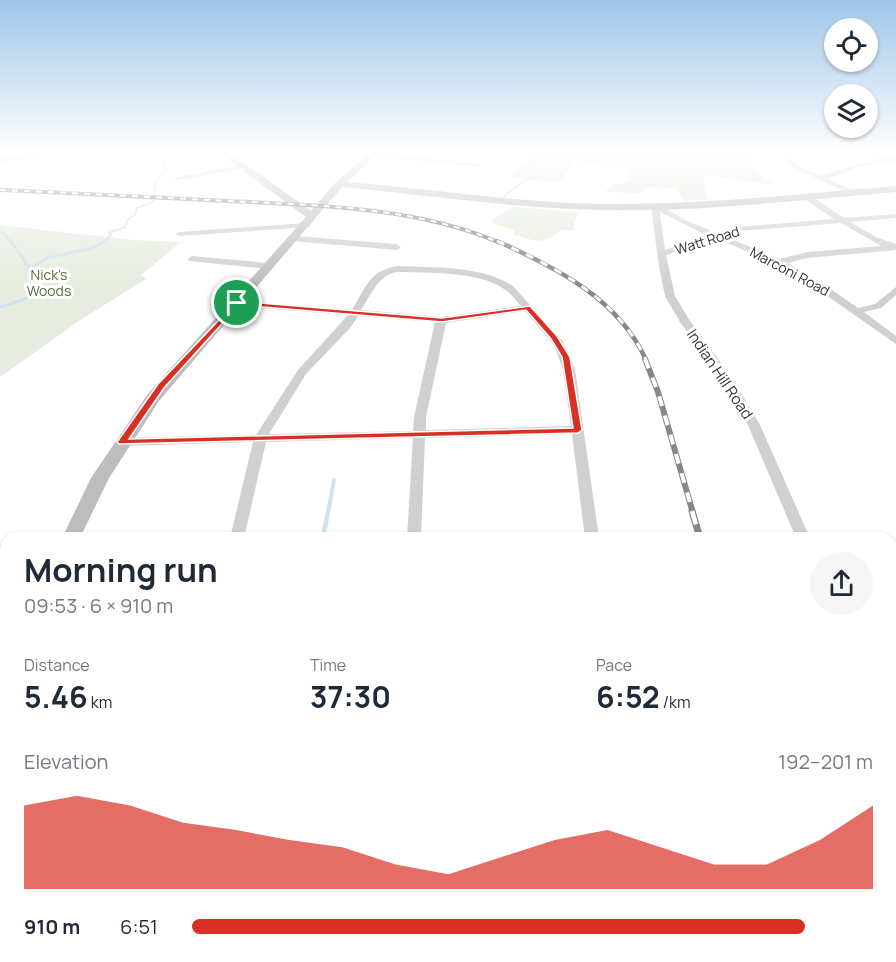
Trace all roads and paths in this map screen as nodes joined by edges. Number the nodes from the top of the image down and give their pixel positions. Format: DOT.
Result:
graph roads {
  1 [pos="810,195"];
  2 [pos="282,196"];
  3 [pos="329,196"];
  4 [pos="461,196"];
  5 [pos="797,196"];
  6 [pos="813,196"];
  7 [pos="655,206"];
  8 [pos="313,216"];
  9 [pos="896,216"];
  10 [pos="856,219"];
  11 [pos="844,220"];
  12 [pos="179,234"];
  13 [pos="716,236"];
  14 [pos="295,239"];
  15 [pos="397,247"];
  16 [pos="896,248"];
  17 [pos="661,254"];
  18 [pos="192,259"];
  19 [pos="779,262"];
  20 [pos="269,266"];
  21 [pos="896,290"];
  22 [pos="237,303"];
  23 [pos="528,308"];
  24 [pos="856,311"];
  25 [pos="354,314"];
  26 [pos="441,320"];
  27 [pos="896,341"];
  28 [pos="578,430"];
  29 [pos="419,434"];
  30 [pos="260,439"];
  31 [pos="122,442"];
  32 [pos="74,532"];
  33 [pos="238,532"];
  34 [pos="414,532"];
  35 [pos="591,532"];
  36 [pos="800,532"];
  1 -- 11 [label="street"];
  2 -- 8 [label="main road"];
  3 -- 8 [label="main road"];
  4 -- 7 [label="main road"];
  5 -- 7 [label="main road"];
  6 -- 10 [label="street"];
  7 -- 13 [label="street, Marconi Road"];
  7 -- 17 [label="street, Indian Hill Road"];
  8 -- 12 [label="street"];
  8 -- 14 [label="main road"];
  9 -- 10 [label="street, Watt Road"];
  10 -- 11 [label="street, Watt Road"];
  10 -- 16 [label="street"];
  11 -- 13 [label="street, Watt Road"];
  11 -- 16 [label="street"];
  13 -- 17 [label="street, Watt Road"];
  13 -- 19 [label="street, Marconi Road"];
  14 -- 15 [label="street"];
  14 -- 20 [label="main road"];
  16 -- 19 [label="street"];
  17 -- 36 [label="street, Indian Hill Road"];
  18 -- 20 [label="street"];
  19 -- 24 [label="street, Marconi Road"];
  20 -- 22 [label="main road"];
  21 -- 24 [label="street"];
  22 -- 25 [label="street"];
  22 -- 31 [label="main road"];
  23 -- 25 [label="street"];
  23 -- 26 [label="street"];
  23 -- 28 [label="street"];
  24 -- 27 [label="street, Marconi Road"];
  25 -- 26 [label="street"];
  25 -- 30 [label="street"];
  26 -- 29 [label="street"];
  28 -- 29 [label="street"];
  28 -- 35 [label="street"];
  29 -- 30 [label="street"];
  29 -- 34 [label="street"];
  30 -- 31 [label="street"];
  30 -- 33 [label="street"];
  31 -- 32 [label="main road"];
}
